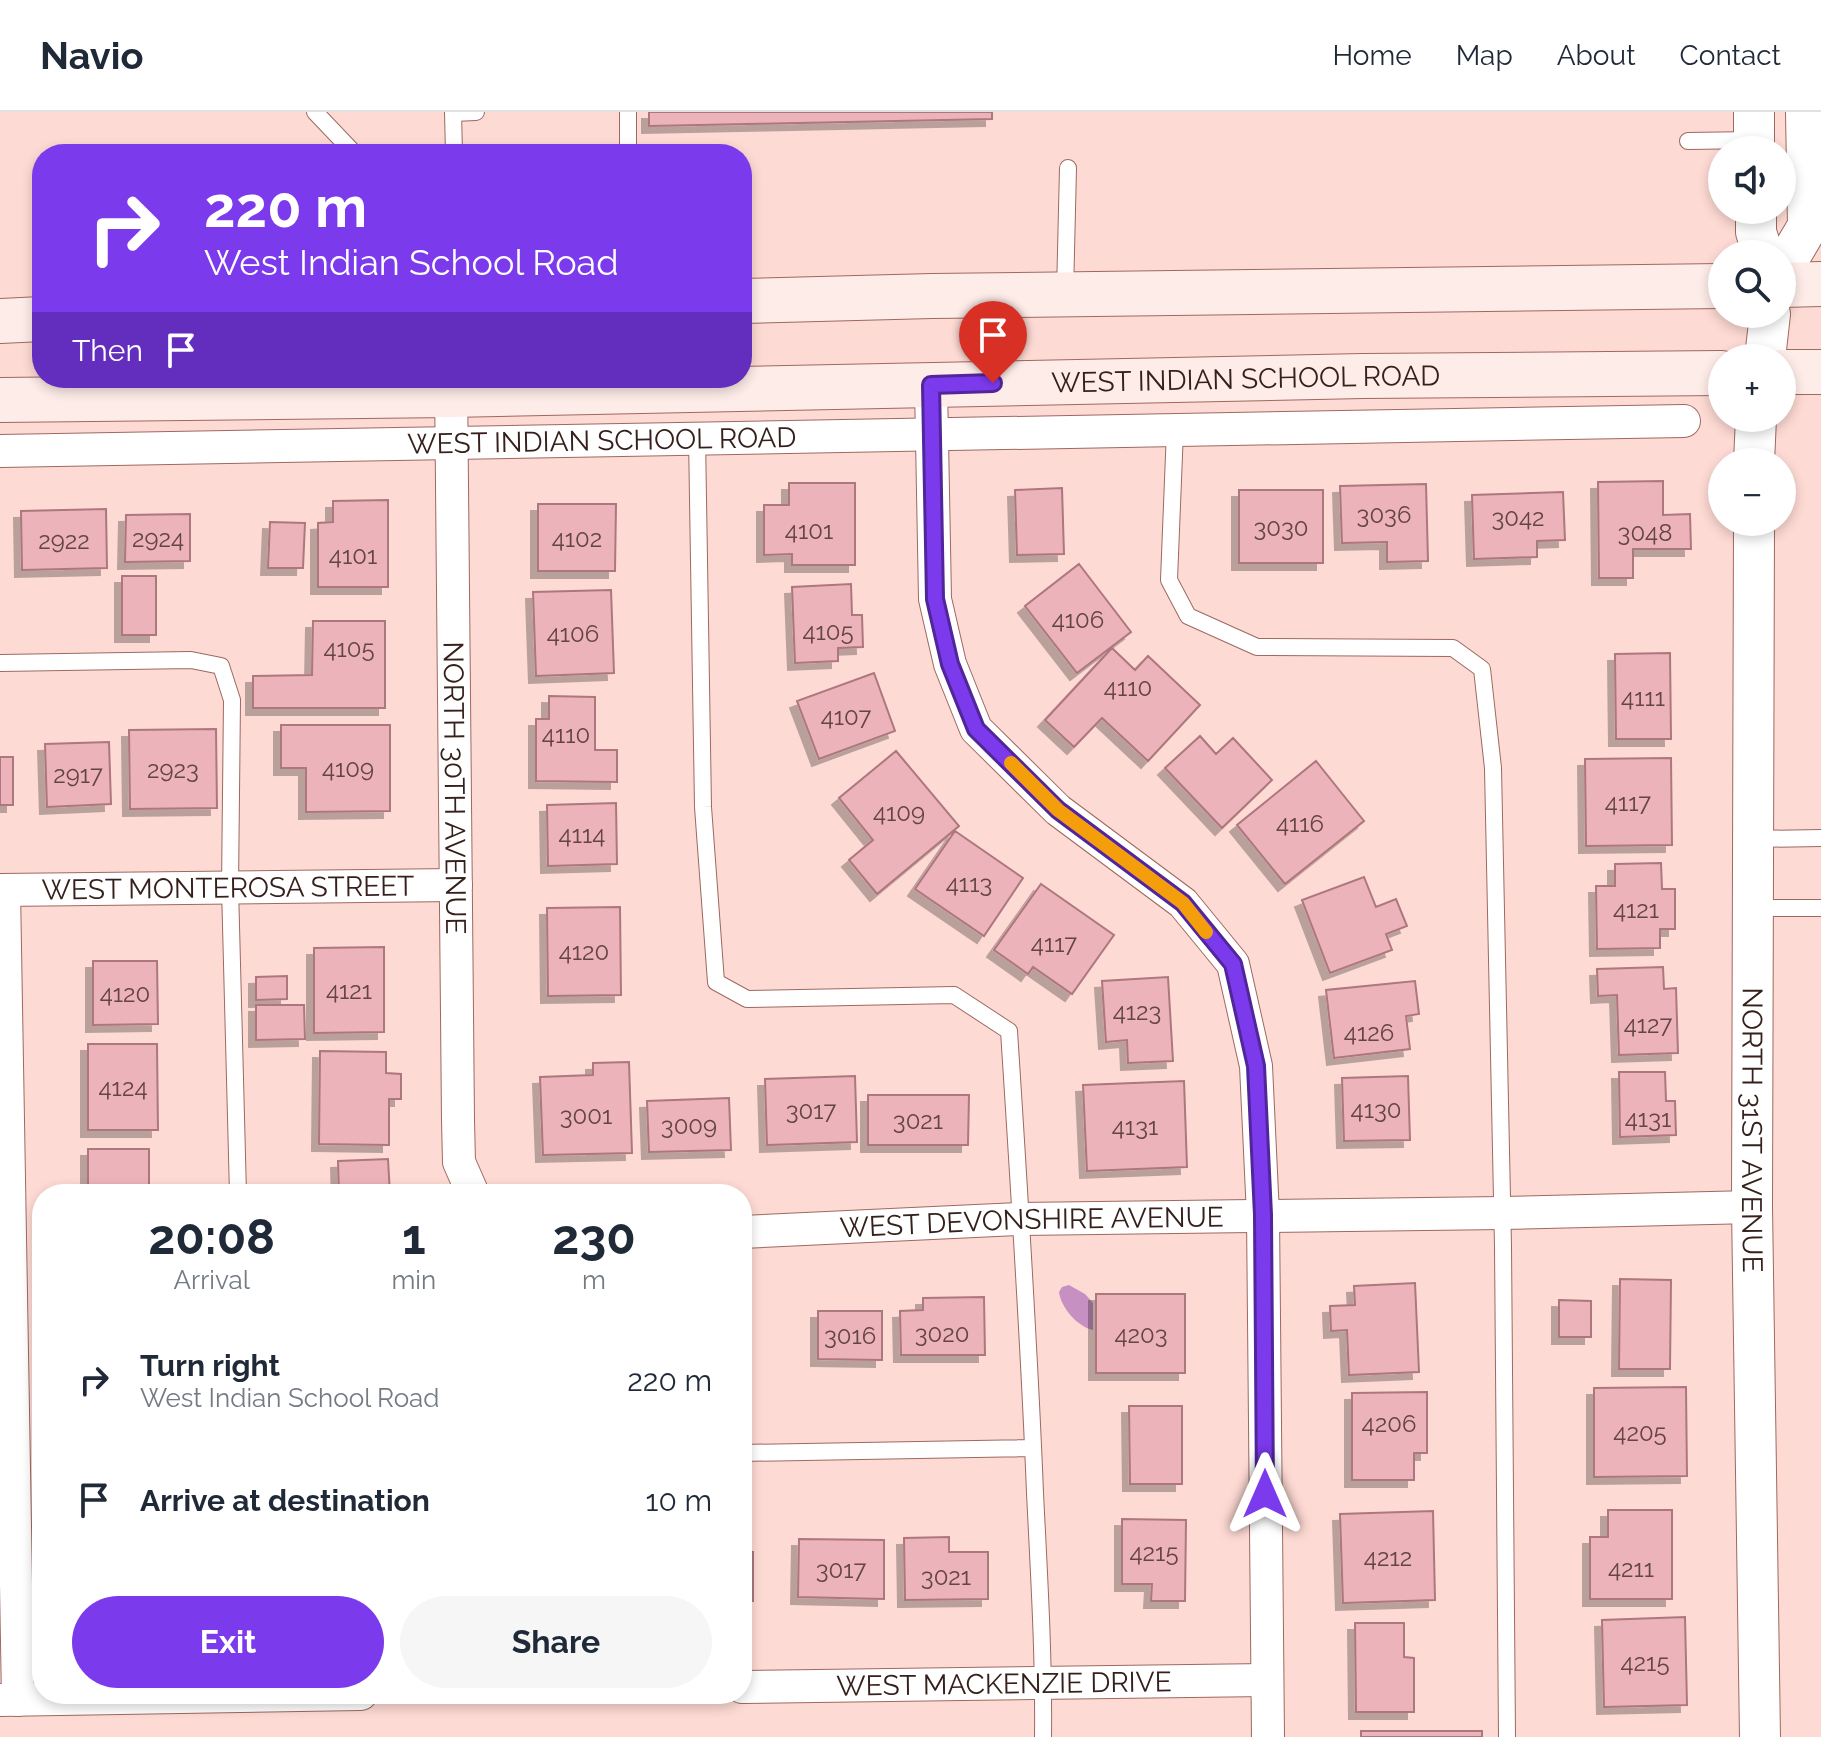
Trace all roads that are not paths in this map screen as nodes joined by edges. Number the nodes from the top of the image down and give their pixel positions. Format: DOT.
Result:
graph roads {
  1 [pos="315,112"];
  2 [pos="453,112"];
  3 [pos="476,112"];
  4 [pos="628,112"];
  5 [pos="1806,112"];
  6 [pos="1754,134"];
  7 [pos="1688,141"];
  8 [pos="345,144"];
  9 [pos="454,144"];
  10 [pos="628,144"];
  11 [pos="1068,168"];
  12 [pos="1796,246"];
  13 [pos="1821,284"];
  14 [pos="1796,285"];
  15 [pos="1708,286"];
  16 [pos="1065,294"];
  17 [pos="752,301"];
  18 [pos="32,319"];
  19 [pos="0,321"];
  20 [pos="1796,372"];
  21 [pos="1821,372"];
  22 [pos="1708,373"];
  23 [pos="752,385"];
  24 [pos="931,385"];
  25 [pos="387,388"];
  26 [pos="451,388"];
  27 [pos="0,400"];
  28 [pos="1684,421"];
  29 [pos="1175,430"];
  30 [pos="933,435"];
  31 [pos="697,437"];
  32 [pos="451,444"];
  33 [pos="0,451"];
  34 [pos="1754,536"];
  35 [pos="0,663"];
  36 [pos="1821,838"];
  37 [pos="1754,839"];
  38 [pos="456,885"];
  39 [pos="230,887"];
  40 [pos="2,890"];
  41 [pos="1754,908"];
  42 [pos="1821,908"];
  43 [pos="238,1184"];
  44 [pos="469,1184"];
  45 [pos="1752,1207"];
  46 [pos="1503,1213"];
  47 [pos="1263,1215"];
  48 [pos="1020,1219"];
  49 [pos="752,1232"];
  50 [pos="1033,1448"];
  51 [pos="752,1453"];
  52 [pos="1267,1680"];
  53 [pos="1042,1682"];
  54 [pos="752,1687"];
  55 [pos="9,1700"];
  56 [pos="32,1700"];
  57 [pos="1043,1737"];
  58 [pos="1268,1737"];
  59 [pos="1507,1737"];
  60 [pos="1760,1737"];
  1 -- 8 [label="lane"];
  2 -- 3 [label="lane"];
  2 -- 9 [label="lane"];
  4 -- 10 [label="lane"];
  5 -- 12 [label="street"];
  6 -- 7 [label="lane"];
  11 -- 16 [label="lane"];
  13 -- 14 [label="main road"];
  15 -- 16 [label="main road"];
  16 -- 17 [label="main road"];
  18 -- 19 [label="main road"];
  20 -- 21 [label="main road"];
  22 -- 24 [label="main road, WEST INDIAN SCHOOL ROAD"];
  23 -- 24 [label="main road, WEST INDIAN SCHOOL ROAD"];
  24 -- 30 [label="street"];
  25 -- 27 [label="main road, WEST INDIAN SCHOOL ROAD"];
  26 -- 32 [label="street, NORTH 30TH AVENUE"];
  28 -- 29 [label="street, WEST INDIAN SCHOOL ROAD"];
  29 -- 30 [label="street, WEST INDIAN SCHOOL ROAD"];
  29 -- 46 [label="lane"];
  30 -- 31 [label="street, WEST INDIAN SCHOOL ROAD"];
  30 -- 47 [label="street"];
  31 -- 32 [label="street, WEST INDIAN SCHOOL ROAD"];
  31 -- 48 [label="lane"];
  32 -- 33 [label="street, WEST INDIAN SCHOOL ROAD"];
  32 -- 38 [label="street, NORTH 30TH AVENUE"];
  34 -- 37 [label="street, NORTH 31ST AVENUE"];
  35 -- 39 [label="lane"];
  36 -- 37 [label="lane"];
  37 -- 41 [label="street, NORTH 31ST AVENUE"];
  38 -- 39 [label="street, WEST MONTEROSA STREET"];
  38 -- 44 [label="street, NORTH 30TH AVENUE"];
  39 -- 40 [label="street, WEST MONTEROSA STREET"];
  39 -- 43 [label="lane"];
  40 -- 55 [label="street"];
  41 -- 42 [label="lane"];
  41 -- 45 [label="street, NORTH 31ST AVENUE"];
  45 -- 46 [label="street, WEST DEVONSHIRE AVENUE"];
  45 -- 60 [label="street, NORTH 31ST AVENUE"];
  46 -- 47 [label="street, WEST DEVONSHIRE AVENUE"];
  46 -- 59 [label="lane"];
  47 -- 48 [label="street, WEST DEVONSHIRE AVENUE"];
  47 -- 52 [label="street"];
  48 -- 49 [label="street, WEST DEVONSHIRE AVENUE"];
  48 -- 50 [label="lane"];
  50 -- 51 [label="lane"];
  50 -- 53 [label="lane"];
  52 -- 53 [label="street, WEST MACKENZIE DRIVE"];
  52 -- 58 [label="street"];
  53 -- 54 [label="street, WEST MACKENZIE DRIVE"];
  53 -- 57 [label="lane"];
  55 -- 56 [label="street"];
}
